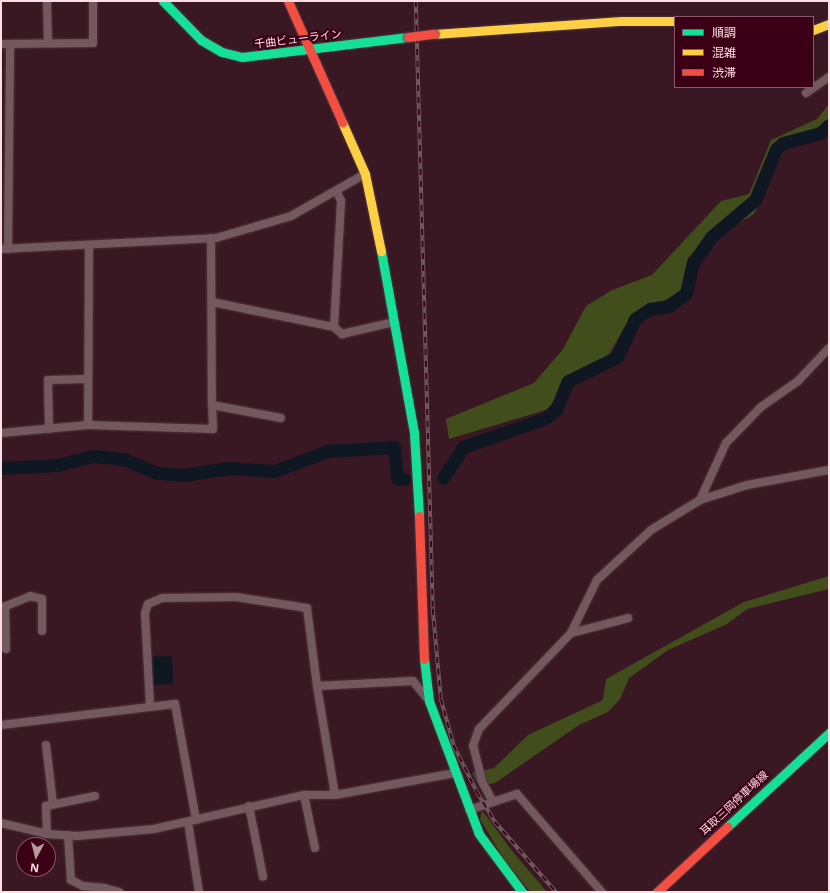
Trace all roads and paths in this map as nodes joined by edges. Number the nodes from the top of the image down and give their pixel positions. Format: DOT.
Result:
graph roads {
  1 [pos="47,1"];
  2 [pos="93,1"];
  3 [pos="164,1"];
  4 [pos="288,1"];
  5 [pos="674,21"];
  6 [pos="829,24"];
  7 [pos="814,30"];
  8 [pos="48,43"];
  9 [pos="1,44"];
  10 [pos="10,44"];
  11 [pos="312,50"];
  12 [pos="829,77"];
  13 [pos="814,87"];
  14 [pos="813,88"];
  15 [pos="806,93"];
  16 [pos="365,174"];
  17 [pos="337,192"];
  18 [pos="211,238"];
  19 [pos="89,245"];
  20 [pos="5,249"];
  21 [pos="212,302"];
  22 [pos="394,322"];
  23 [pos="334,327"];
  24 [pos="829,348"];
  25 [pos="88,379"];
  26 [pos="212,405"];
  27 [pos="281,418"];
  28 [pos="88,425"];
  29 [pos="49,429"];
  30 [pos="1,433"];
  31 [pos="829,470"];
  32 [pos="700,500"];
  33 [pos="3,607"];
  34 [pos="628,618"];
  35 [pos="42,631"];
  36 [pos="571,633"];
  37 [pos="6,649"];
  38 [pos="317,686"];
  39 [pos="429,701"];
  40 [pos="150,706"];
  41 [pos="1,725"];
  42 [pos="829,733"];
  43 [pos="46,745"];
  44 [pos="455,773"];
  45 [pos="304,795"];
  46 [pos="335,795"];
  47 [pos="95,796"];
  48 [pos="493,802"];
  49 [pos="53,804"];
  50 [pos="249,806"];
  51 [pos="469,810"];
  52 [pos="196,820"];
  53 [pos="188,822"];
  54 [pos="1,823"];
  55 [pos="47,834"];
  56 [pos="68,836"];
  57 [pos="315,848"];
  58 [pos="263,877"];
  59 [pos="81,888"];
  60 [pos="105,890"];
  61 [pos="119,892"];
  62 [pos="199,892"];
  63 [pos="521,892"];
  64 [pos="602,892"];
  65 [pos="657,892"];
  1 -- 8 [label="street"];
  2 -- 8 [label="street"];
  3 -- 11 [label="street, 千曲ビューライン"];
  4 -- 11 [label="street"];
  5 -- 11 [label="street, 千曲ビューライン, bridge"];
  6 -- 7 [label="street"];
  8 -- 10 [label="street"];
  9 -- 10 [label="street"];
  10 -- 20 [label="street"];
  11 -- 16 [label="street"];
  12 -- 13 [label="street"];
  14 -- 15 [label="street"];
  16 -- 17 [label="street"];
  16 -- 22 [label="street"];
  17 -- 18 [label="street"];
  17 -- 23 [label="street"];
  18 -- 19 [label="street"];
  18 -- 21 [label="street"];
  19 -- 20 [label="street"];
  19 -- 25 [label="street"];
  21 -- 23 [label="street"];
  21 -- 26 [label="street"];
  22 -- 23 [label="street"];
  22 -- 39 [label="street"];
  24 -- 32 [label="street"];
  25 -- 28 [label="street"];
  25 -- 29 [label="street"];
  26 -- 27 [label="street"];
  26 -- 28 [label="street"];
  28 -- 29 [label="street"];
  29 -- 30 [label="street"];
  31 -- 32 [label="street"];
  32 -- 36 [label="street"];
  33 -- 35 [label="street"];
  33 -- 37 [label="street"];
  34 -- 36 [label="street"];
  36 -- 48 [label="street"];
  38 -- 39 [label="street"];
  38 -- 40 [label="street"];
  38 -- 46 [label="street"];
  39 -- 44 [label="street"];
  40 -- 41 [label="street"];
  40 -- 52 [label="street"];
  42 -- 65 [label="street, 耳取三岡停車場線"];
  43 -- 49 [label="street"];
  44 -- 46 [label="street"];
  44 -- 51 [label="street"];
  45 -- 46 [label="street"];
  45 -- 50 [label="street"];
  45 -- 57 [label="street"];
  47 -- 49 [label="street"];
  48 -- 51 [label="street"];
  48 -- 64 [label="street"];
  49 -- 55 [label="street"];
  50 -- 52 [label="street"];
  50 -- 58 [label="street"];
  51 -- 63 [label="street"];
  52 -- 53 [label="street"];
  53 -- 56 [label="street"];
  53 -- 62 [label="street"];
  54 -- 55 [label="street"];
  55 -- 56 [label="street"];
  56 -- 59 [label="street"];
  59 -- 60 [label="street"];
  60 -- 61 [label="street"];
}
